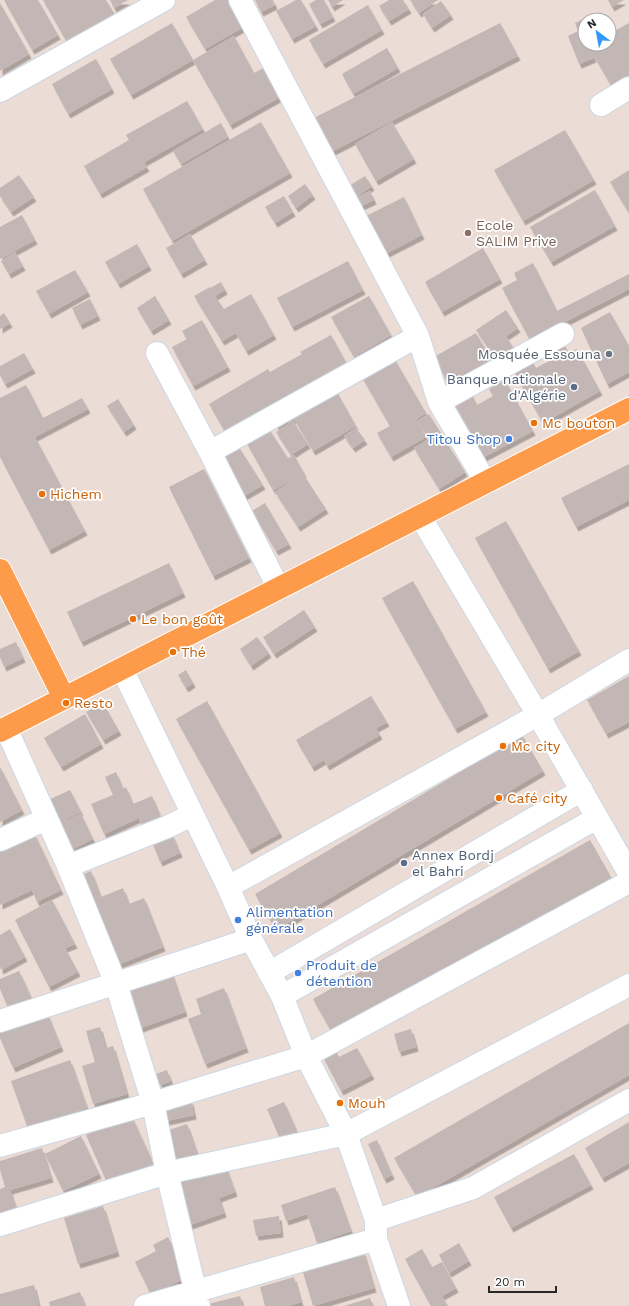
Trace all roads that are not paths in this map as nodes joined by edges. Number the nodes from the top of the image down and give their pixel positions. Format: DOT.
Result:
graph roads {
  1 [pos="164,0"];
  2 [pos="240,0"];
  3 [pos="629,88"];
  4 [pos="0,91"];
  5 [pos="601,105"];
  6 [pos="563,334"];
  7 [pos="418,336"];
  8 [pos="157,353"];
  9 [pos="439,402"];
  10 [pos="629,409"];
  11 [pos="210,452"];
  12 [pos="486,482"];
  13 [pos="420,516"];
  14 [pos="0,570"];
  15 [pos="279,589"];
  16 [pos="629,660"];
  17 [pos="122,669"];
  18 [pos="64,698"];
  19 [pos="538,715"];
  20 [pos="3,730"];
  21 [pos="582,790"];
  22 [pos="192,815"];
  23 [pos="597,818"];
  24 [pos="46,819"];
  25 [pos="0,840"];
  26 [pos="68,866"];
  27 [pos="629,873"];
  28 [pos="629,882"];
  29 [pos="228,888"];
  30 [pos="251,939"];
  31 [pos="269,973"];
  32 [pos="116,984"];
  33 [pos="629,985"];
  34 [pos="282,996"];
  35 [pos="0,1021"];
  36 [pos="306,1056"];
  37 [pos="629,1100"];
  38 [pos="153,1103"];
  39 [pos="346,1134"];
  40 [pos="0,1146"];
  41 [pos="167,1173"];
  42 [pos="0,1225"];
  43 [pos="376,1230"];
  44 [pos="197,1299"];
  45 [pos="145,1306"];
  46 [pos="399,1306"];
  1 -- 4 [label="street"];
  2 -- 7 [label="street"];
  3 -- 5 [label="street"];
  6 -- 9 [label="street"];
  7 -- 9 [label="street"];
  7 -- 11 [label="street"];
  8 -- 11 [label="street"];
  9 -- 12 [label="street"];
  10 -- 12 [label="main road"];
  11 -- 15 [label="street"];
  12 -- 13 [label="main road"];
  13 -- 15 [label="main road"];
  13 -- 19 [label="street"];
  14 -- 18 [label="main road"];
  15 -- 17 [label="main road"];
  16 -- 19 [label="street"];
  17 -- 18 [label="main road"];
  17 -- 22 [label="street"];
  18 -- 20 [label="main road"];
  19 -- 21 [label="street"];
  19 -- 29 [label="street"];
  20 -- 24 [label="street"];
  21 -- 23 [label="street"];
  21 -- 31 [label="street"];
  22 -- 26 [label="street"];
  22 -- 29 [label="street"];
  23 -- 27 [label="street"];
  23 -- 34 [label="street"];
  24 -- 25 [label="street"];
  24 -- 26 [label="street"];
  26 -- 32 [label="street"];
  28 -- 36 [label="street"];
  29 -- 30 [label="street"];
  30 -- 31 [label="street"];
  30 -- 32 [label="street"];
  31 -- 34 [label="street"];
  32 -- 35 [label="street"];
  32 -- 38 [label="street"];
  33 -- 39 [label="street"];
  34 -- 36 [label="street"];
  36 -- 38 [label="street"];
  36 -- 39 [label="street"];
  37 -- 43 [label="street"];
  38 -- 40 [label="street"];
  38 -- 41 [label="street"];
  39 -- 41 [label="street"];
  39 -- 43 [label="street"];
  41 -- 42 [label="street"];
  41 -- 44 [label="street"];
  43 -- 44 [label="street"];
  43 -- 46 [label="street"];
  44 -- 45 [label="street"];
}
